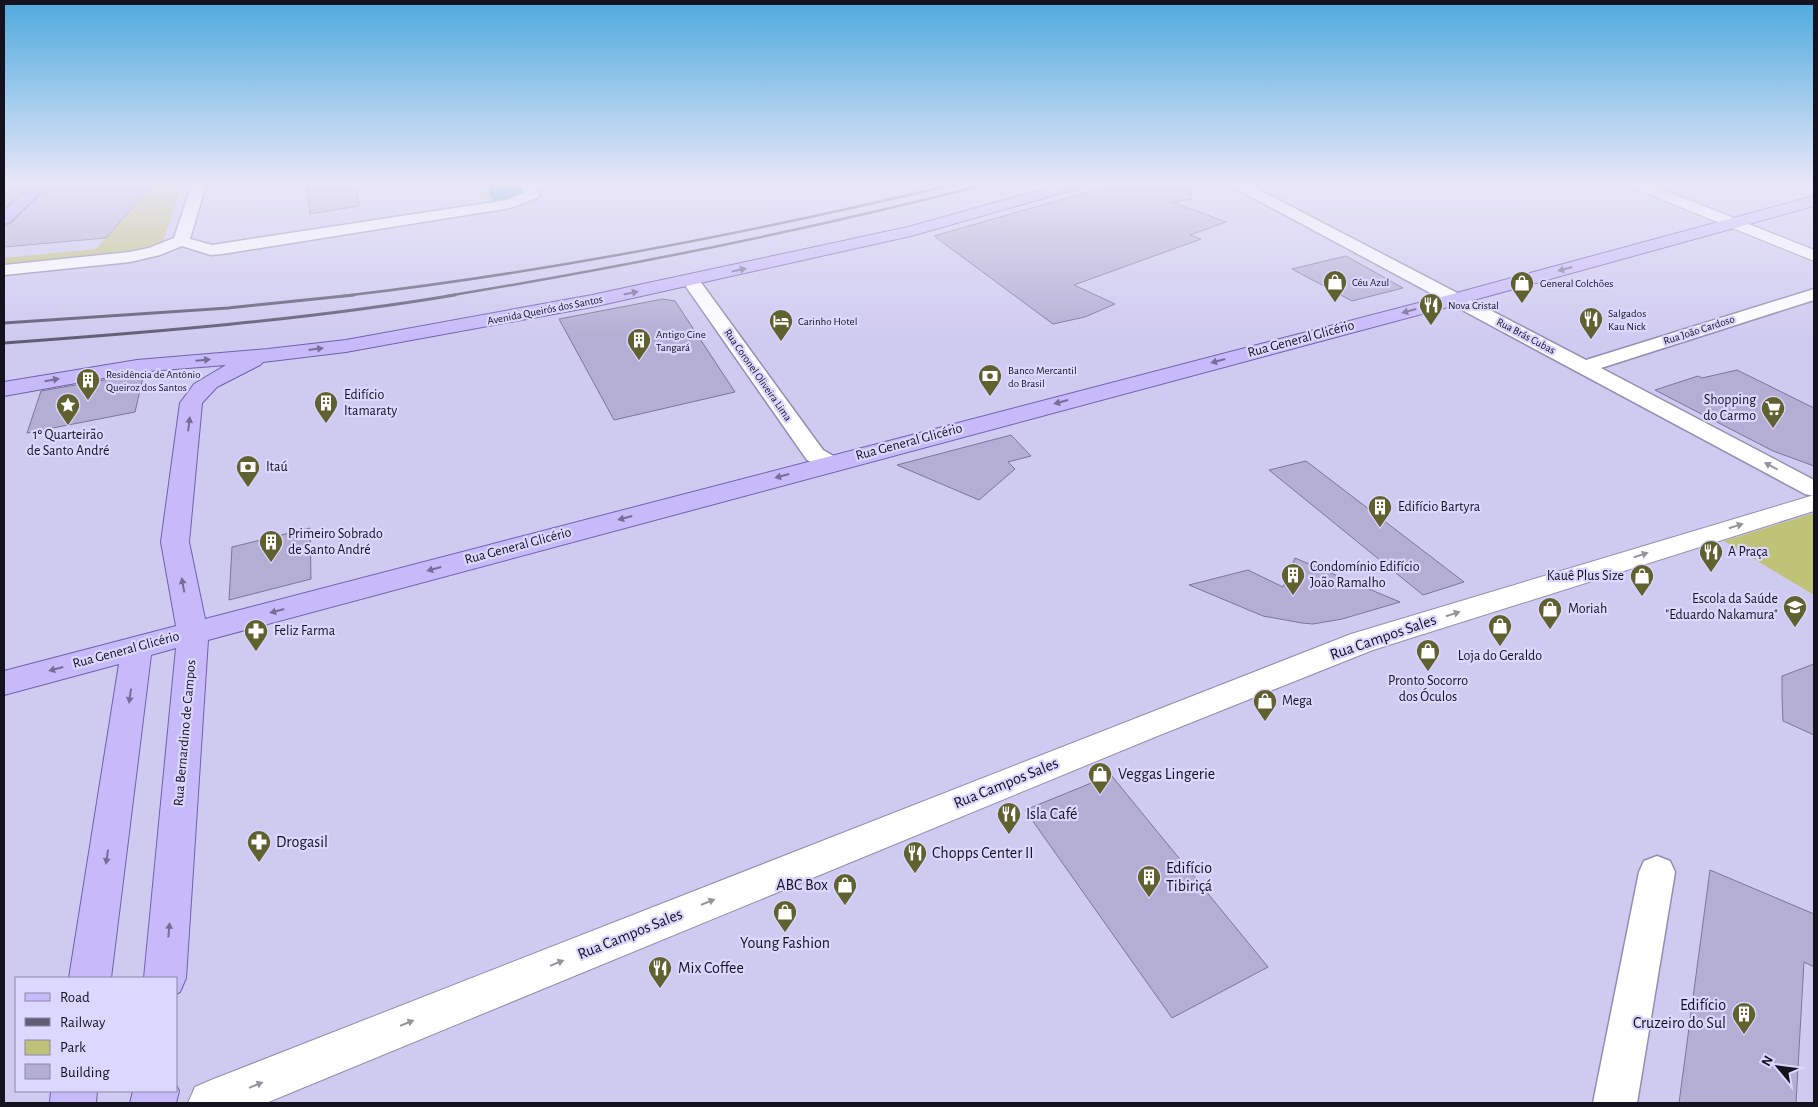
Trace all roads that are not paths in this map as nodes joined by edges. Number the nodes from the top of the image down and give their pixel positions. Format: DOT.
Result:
graph roads {
  1 [pos="183,236"];
  2 [pos="307,236"];
  3 [pos="890,236"];
  4 [pos="1336,236"];
  5 [pos="1686,236"];
  6 [pos="1763,236"];
  7 [pos="181,241"];
  8 [pos="1814,256"];
  9 [pos="4,270"];
  10 [pos="691,281"];
  11 [pos="1814,294"];
  12 [pos="1456,299"];
  13 [pos="268,355"];
  14 [pos="1584,367"];
  15 [pos="4,389"];
  16 [pos="829,463"];
  17 [pos="1814,489"];
  18 [pos="1814,503"];
  19 [pos="193,633"];
  20 [pos="137,648"];
  21 [pos="4,683"];
  22 [pos="1658,872"];
  23 [pos="90,977"];
  24 [pos="165,977"];
  25 [pos="211,1103"];
  26 [pos="1615,1103"];
  1 -- 7 [label="street"];
  2 -- 7 [label="street"];
  10 -- 3 [label="main road, Avenida Queirós dos Santos, one-way"];
  4 -- 12 [label="street, Rua Brás Cubas"];
  5 -- 12 [label="main road, Rua General Glicério, one-way"];
  6 -- 8 [label="street"];
  7 -- 9 [label="street"];
  13 -- 10 [label="main road, Avenida Queirós dos Santos, one-way"];
  10 -- 16 [label="street, Rua Coronel Oliveira Lima"];
  11 -- 14 [label="street, Rua João Cardoso"];
  12 -- 14 [label="street, Rua Brás Cubas"];
  12 -- 16 [label="main road, Rua General Glicério, one-way"];
  15 -- 13 [label="main road, Avenida Queirós dos Santos, one-way"];
  19 -- 13 [label="main road, Rua Bernardino de Campos, one-way"];
  17 -- 14 [label="street, Rua Brás Cubas, one-way"];
  16 -- 19 [label="main road, Rua General Glicério, one-way"];
  25 -- 18 [label="street, Rua Campos Sales, one-way"];
  19 -- 20 [label="main road, Rua General Glicério"];
  24 -- 19 [label="main road, Rua Bernardino de Campos, one-way"];
  20 -- 21 [label="main road, Rua General Glicério, one-way"];
  20 -- 23 [label="main road, one-way"];
  22 -- 26 [label="street"];
}
